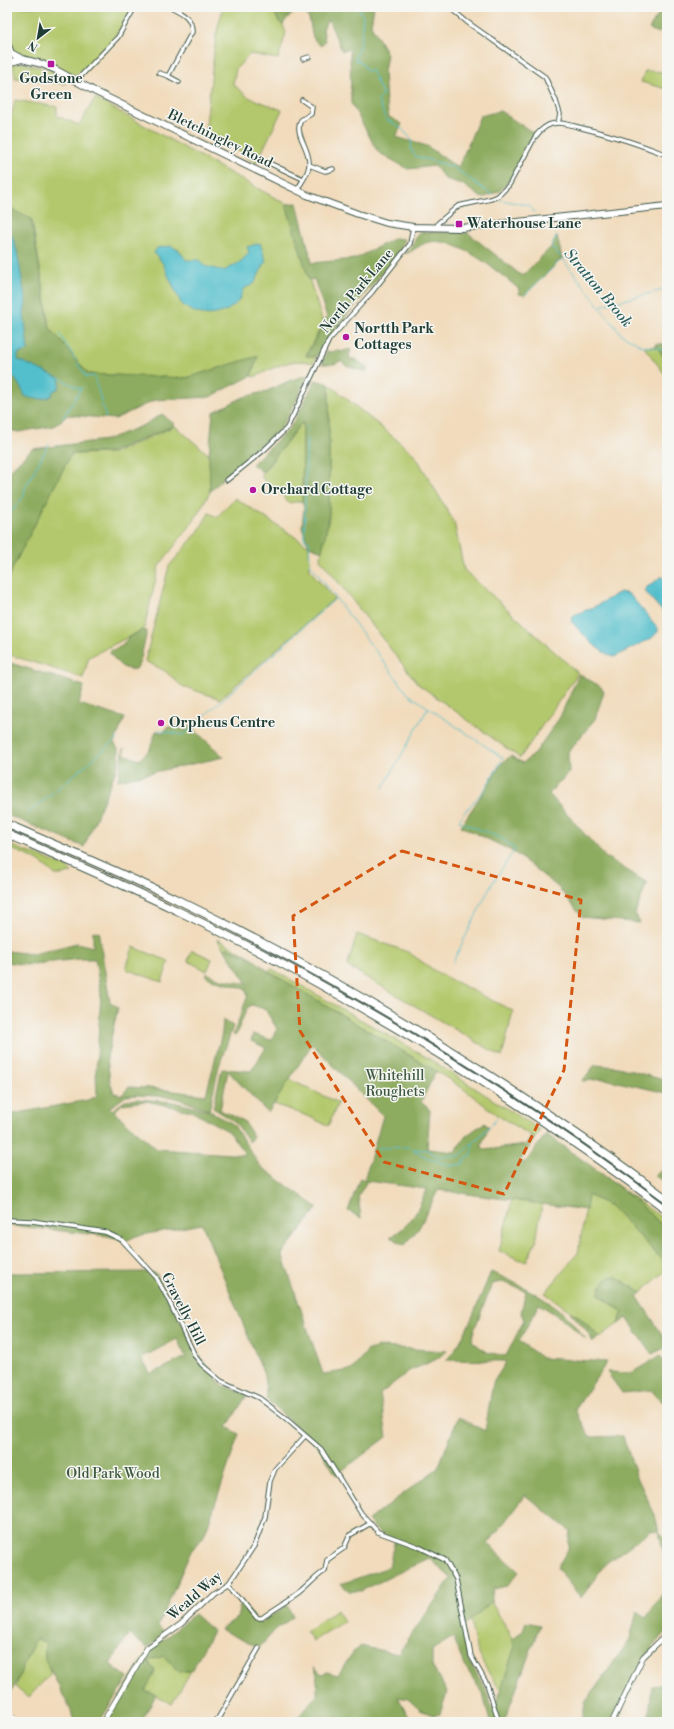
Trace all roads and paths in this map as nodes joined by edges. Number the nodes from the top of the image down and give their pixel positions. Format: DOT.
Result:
graph roads {
  1 [pos="135,7"];
  2 [pos="171,7"];
  3 [pos="449,7"];
  4 [pos="7,43"];
  5 [pos="11,53"];
  6 [pos="309,57"];
  7 [pos="7,59"];
  8 [pos="22,59"];
  9 [pos="303,60"];
  10 [pos="7,63"];
  11 [pos="159,73"];
  12 [pos="168,76"];
  13 [pos="76,81"];
  14 [pos="179,82"];
  15 [pos="302,100"];
  16 [pos="558,123"];
  17 [pos="667,155"];
  18 [pos="271,164"];
  19 [pos="309,165"];
  20 [pos="333,168"];
  21 [pos="303,179"];
  22 [pos="297,190"];
  23 [pos="667,206"];
  24 [pos="413,227"];
  25 [pos="437,228"];
  26 [pos="228,480"];
  27 [pos="7,824"];
  28 [pos="7,834"];
  29 [pos="667,1199"];
  30 [pos="667,1210"];
  31 [pos="7,1220"];
  32 [pos="305,1436"];
  33 [pos="371,1524"];
  34 [pos="229,1583"];
  35 [pos="212,1594"];
  36 [pos="667,1634"];
  37 [pos="259,1648"];
  38 [pos="7,1717"];
  39 [pos="17,1722"];
  40 [pos="102,1722"];
  41 [pos="216,1722"];
  42 [pos="499,1722"];
  43 [pos="612,1722"];
  1 -- 13 [label="street"];
  2 -- 12 [label="street"];
  3 -- 16 [label="street"];
  4 -- 5 [label="main road"];
  5 -- 7 [label="main road"];
  5 -- 8 [label="main road"];
  6 -- 9 [label="street"];
  8 -- 10 [label="main road"];
  8 -- 13 [label="main road, Bletchingley Road"];
  11 -- 12 [label="street"];
  12 -- 14 [label="street"];
  13 -- 22 [label="main road, Bletchingley Road"];
  15 -- 19 [label="street"];
  16 -- 17 [label="street"];
  16 -- 25 [label="street"];
  18 -- 21 [label="street"];
  19 -- 20 [label="street"];
  19 -- 21 [label="street"];
  21 -- 22 [label="street"];
  22 -- 24 [label="main road, Bletchingley Road"];
  23 -- 25 [label="main road, Bletchingley Road"];
  24 -- 25 [label="main road, Bletchingley Road"];
  24 -- 26 [label="street, North Park Lane"];
  27 -- 29 [label="highway"];
  28 -- 30 [label="highway"];
  31 -- 32 [label="street, Gravelly Hill"];
  32 -- 33 [label="street, Gravelly Hill"];
  32 -- 34 [label="street, Weald Way"];
  33 -- 34 [label="street"];
  33 -- 42 [label="street, Gravelly Hill"];
  34 -- 35 [label="street, Weald Way"];
  35 -- 40 [label="street, Weald Way"];
  36 -- 43 [label="street"];
  37 -- 41 [label="street"];
  38 -- 39 [label="street"];
}
